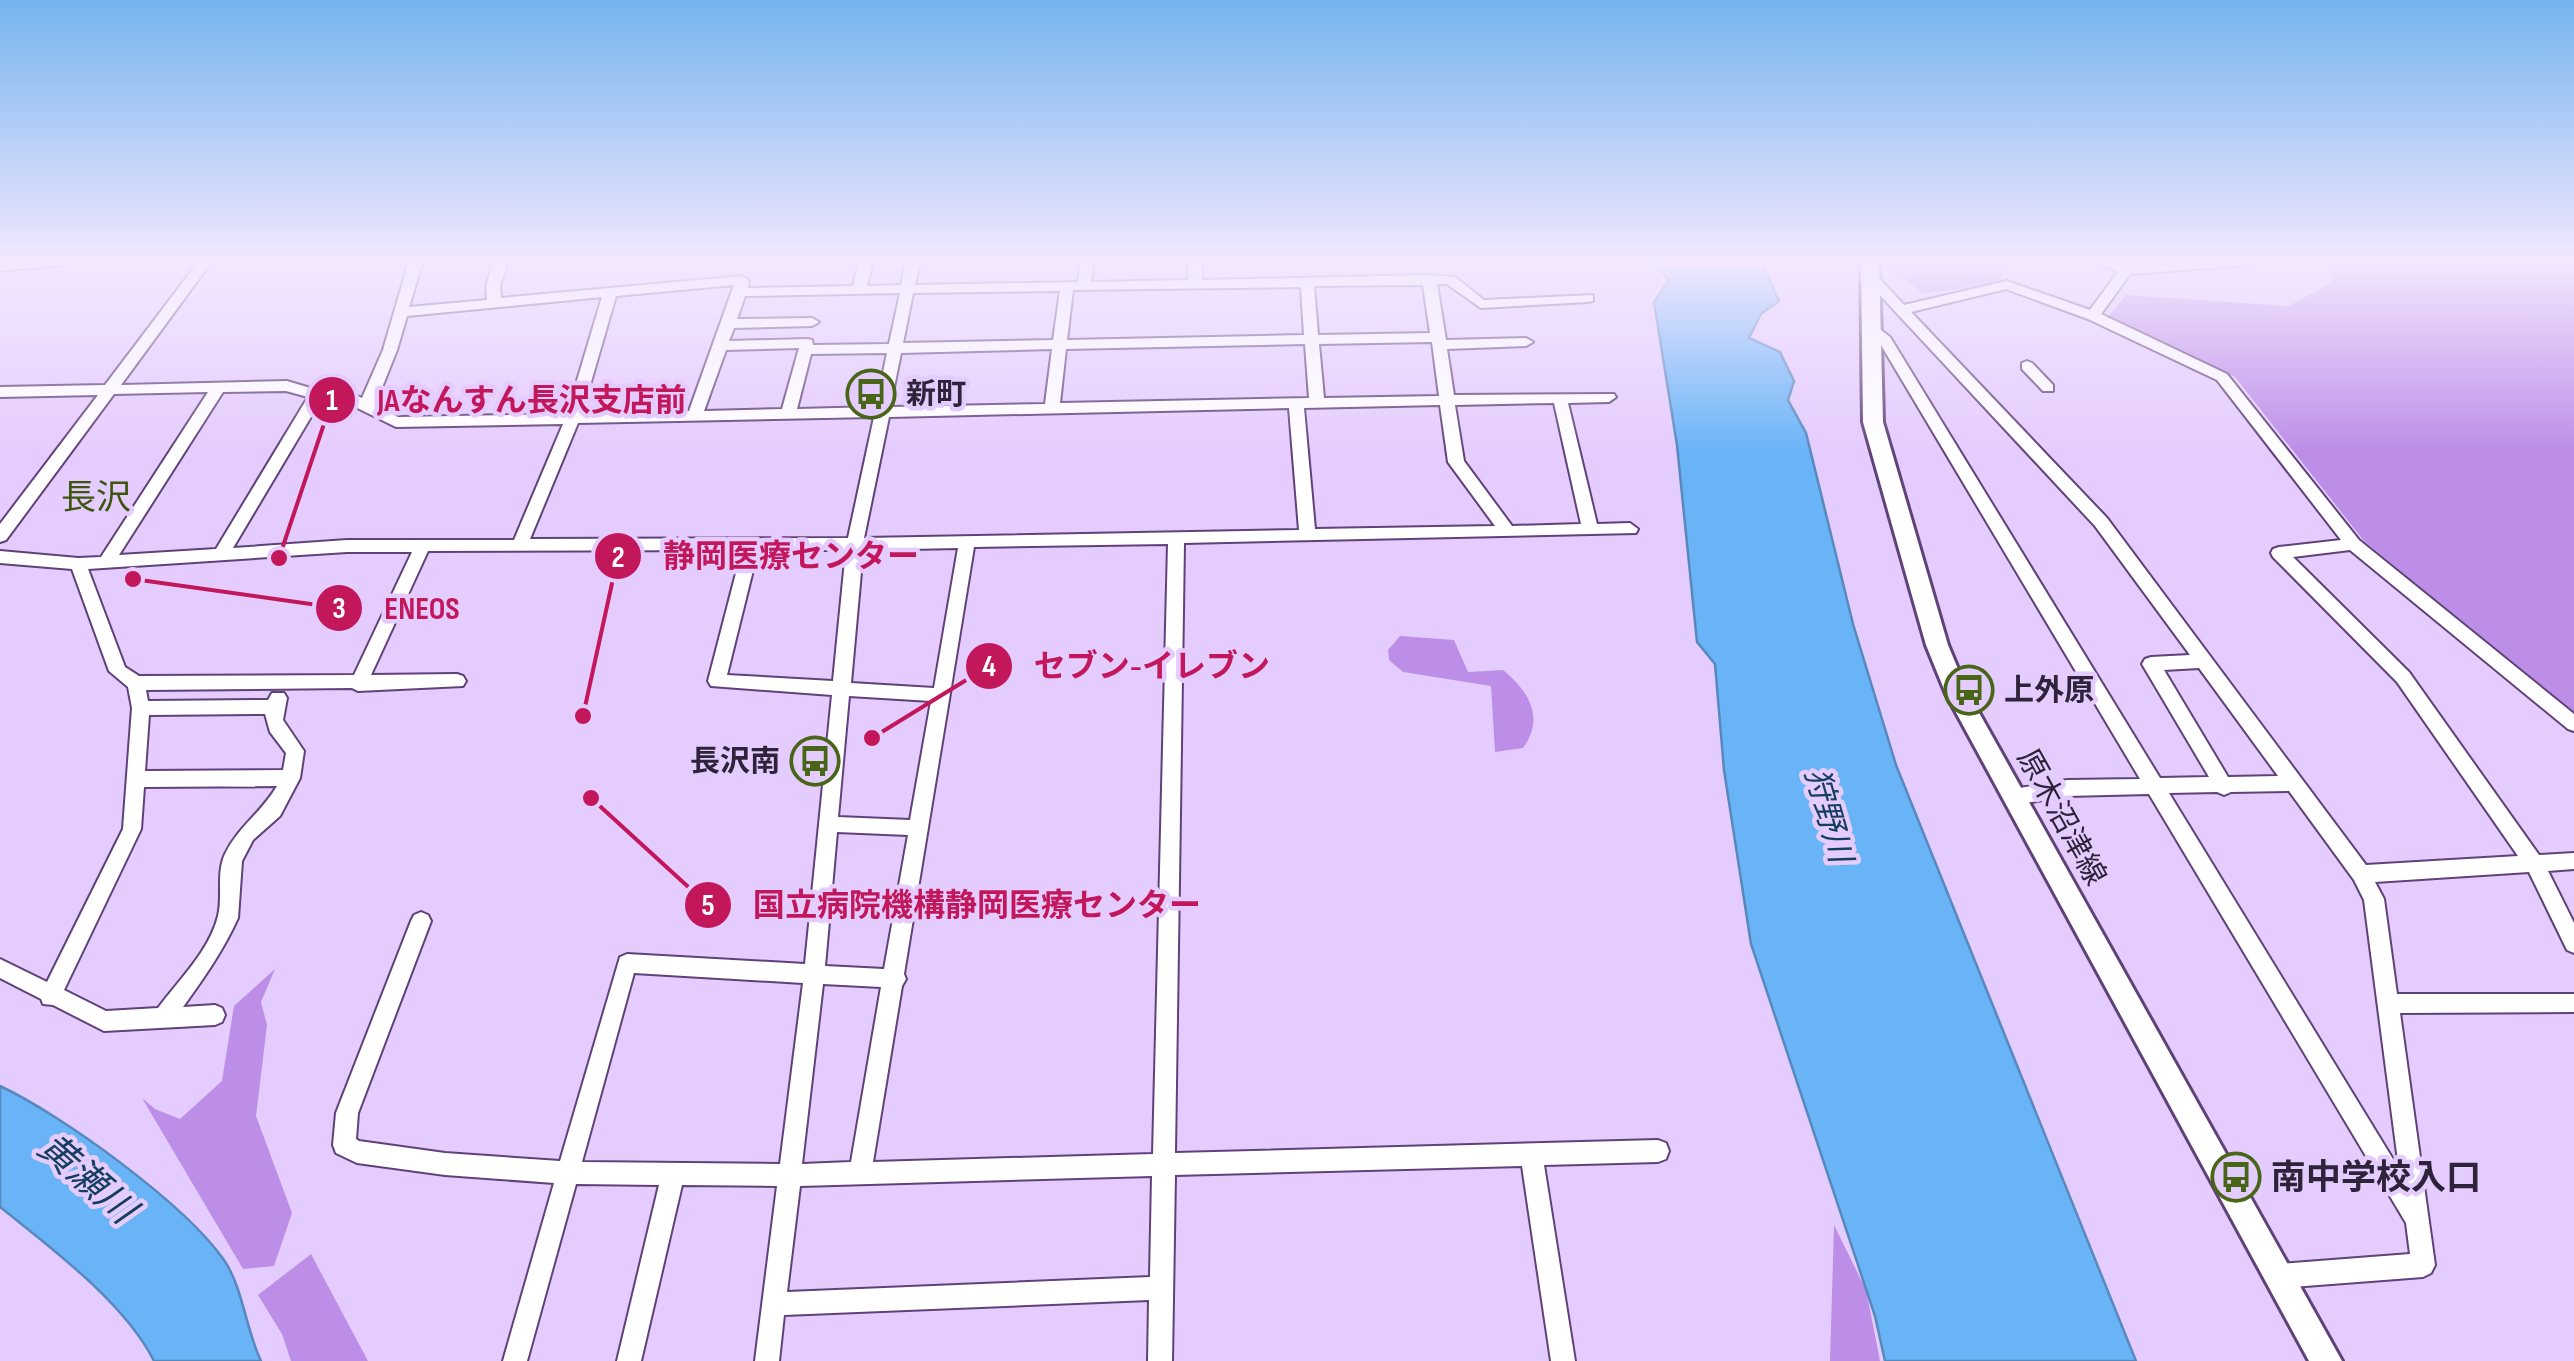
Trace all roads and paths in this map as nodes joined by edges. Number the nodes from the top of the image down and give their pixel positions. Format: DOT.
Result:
graph roads {
  1 [pos="728,324"];
  2 [pos="158,325"];
  3 [pos="397,325"];
  4 [pos="601,325"];
  5 [pos="811,325"];
  6 [pos="900,325"];
  7 [pos="1061,325"];
  8 [pos="1310,325"];
  9 [pos="1436,325"];
  10 [pos="1872,325"];
  11 [pos="1919,325"];
  12 [pos="2112,325"];
  13 [pos="1872,330"];
  14 [pos="1311,340"];
  15 [pos="1439,341"];
  16 [pos="1526,342"];
  17 [pos="1058,344"];
  18 [pos="720,346"];
  19 [pos="806,346"];
  20 [pos="895,348"];
  21 [pos="2027,366"];
  22 [pos="220,388"];
  23 [pos="2048,388"];
  24 [pos="110,389"];
  25 [pos="0,392"];
  26 [pos="318,395"];
  27 [pos="1609,397"];
  28 [pos="1560,398"];
  29 [pos="1447,399"];
  30 [pos="1296,404"];
  31 [pos="1317,404"];
  32 [pos="368,405"];
  33 [pos="1052,409"];
  34 [pos="884,410"];
  35 [pos="788,413"];
  36 [pos="573,416"];
  37 [pos="695,416"];
  38 [pos="1630,528"];
  39 [pos="1590,529"];
  40 [pos="1507,531"];
  41 [pos="1307,535"];
  42 [pos="0,536"];
  43 [pos="1176,538"];
  44 [pos="966,542"];
  45 [pos="520,544"];
  46 [pos="854,544"];
  47 [pos="2353,544"];
  48 [pos="423,545"];
  49 [pos="751,545"];
  50 [pos="220,554"];
  51 [pos="0,556"];
  52 [pos="106,562"];
  53 [pos="78,564"];
  54 [pos="2200,661"];
  55 [pos="457,681"];
  56 [pos="136,683"];
  57 [pos="284,684"];
  58 [pos="358,684"];
  59 [pos="841,687"];
  60 [pos="939,695"];
  61 [pos="273,707"];
  62 [pos="141,708"];
  63 [pos="2574,724"];
  64 [pos="138,778"];
  65 [pos="291,778"];
  66 [pos="2292,783"];
  67 [pos="2224,787"];
  68 [pos="2158,789"];
  69 [pos="2014,797"];
  70 [pos="828,824"];
  71 [pos="919,828"];
  72 [pos="2574,861"];
  73 [pos="2534,863"];
  74 [pos="2361,874"];
  75 [pos="421,922"];
  76 [pos="2574,944"];
  77 [pos="0,968"];
  78 [pos="814,975"];
  79 [pos="896,979"];
  80 [pos="50,997"];
  81 [pos="2574,1003"];
  82 [pos="2390,1004"];
  83 [pos="215,1016"];
  84 [pos="163,1018"];
  85 [pos="1658,1151"];
  86 [pos="1532,1154"];
  87 [pos="1166,1162"];
  88 [pos="568,1173"];
  89 [pos="860,1173"];
  90 [pos="673,1174"];
  91 [pos="789,1175"];
  92 [pos="2420,1224"];
  93 [pos="2278,1276"];
  94 [pos="1162,1288"];
  95 [pos="776,1304"];
  96 [pos="515,1361"];
  97 [pos="629,1361"];
  98 [pos="767,1361"];
  99 [pos="1160,1361"];
  100 [pos="1563,1361"];
  101 [pos="2326,1361"];
  1 -- 18 [label="street"];
  2 -- 24 [label="street"];
  3 -- 32 [label="street"];
  4 -- 36 [label="street"];
  5 -- 19 [label="street"];
  6 -- 20 [label="street"];
  7 -- 17 [label="street"];
  8 -- 14 [label="street"];
  9 -- 15 [label="street"];
  10 -- 13 [label="main road, 原木沼津線"];
  11 -- 54 [label="street"];
  12 -- 47 [label="street"];
  13 -- 68 [label="street"];
  13 -- 69 [label="main road, 原木沼津線"];
  14 -- 15 [label="street"];
  14 -- 17 [label="street"];
  14 -- 31 [label="street"];
  15 -- 16 [label="street"];
  15 -- 29 [label="street"];
  17 -- 20 [label="street"];
  17 -- 33 [label="street"];
  18 -- 19 [label="street"];
  18 -- 37 [label="street"];
  19 -- 20 [label="street"];
  19 -- 35 [label="street"];
  20 -- 34 [label="street"];
  21 -- 23 [label="street"];
  22 -- 24 [label="street"];
  22 -- 26 [label="street"];
  22 -- 52 [label="street"];
  24 -- 25 [label="street"];
  24 -- 42 [label="street"];
  26 -- 32 [label="street"];
  26 -- 50 [label="street"];
  27 -- 28 [label="street"];
  28 -- 29 [label="street"];
  28 -- 39 [label="street"];
  29 -- 31 [label="street"];
  29 -- 40 [label="street"];
  30 -- 31 [label="street"];
  30 -- 33 [label="street"];
  30 -- 41 [label="street"];
  32 -- 36 [label="street"];
  33 -- 34 [label="street"];
  34 -- 35 [label="street"];
  34 -- 46 [label="street"];
  35 -- 37 [label="street"];
  36 -- 37 [label="street"];
  36 -- 45 [label="street"];
  38 -- 39 [label="street"];
  39 -- 40 [label="street"];
  40 -- 41 [label="street"];
  41 -- 43 [label="street"];
  43 -- 44 [label="street"];
  43 -- 87 [label="street"];
  44 -- 46 [label="street"];
  44 -- 60 [label="street"];
  45 -- 48 [label="street"];
  45 -- 49 [label="street"];
  46 -- 49 [label="street"];
  46 -- 59 [label="street"];
  47 -- 63 [label="street"];
  47 -- 73 [label="street"];
  48 -- 50 [label="street"];
  48 -- 58 [label="street"];
  49 -- 59 [label="street"];
  50 -- 52 [label="street"];
  51 -- 53 [label="street"];
  52 -- 53 [label="street"];
  53 -- 56 [label="street"];
  54 -- 66 [label="street"];
  54 -- 67 [label="street"];
  55 -- 58 [label="street"];
  56 -- 57 [label="street"];
  56 -- 62 [label="street"];
  57 -- 58 [label="street"];
  57 -- 61 [label="street"];
  59 -- 60 [label="street"];
  59 -- 70 [label="street"];
  60 -- 71 [label="street"];
  61 -- 62 [label="street"];
  61 -- 65 [label="street"];
  62 -- 64 [label="street"];
  64 -- 65 [label="street"];
  64 -- 80 [label="street"];
  65 -- 84 [label="street"];
  66 -- 67 [label="street"];
  66 -- 74 [label="street"];
  67 -- 68 [label="street"];
  68 -- 69 [label="street"];
  68 -- 92 [label="street"];
  69 -- 93 [label="main road, 原木沼津線"];
  70 -- 71 [label="street"];
  70 -- 78 [label="street"];
  71 -- 79 [label="street"];
  72 -- 73 [label="street"];
  73 -- 74 [label="street"];
  73 -- 76 [label="street"];
  74 -- 82 [label="street"];
  75 -- 88 [label="street"];
  77 -- 80 [label="street"];
  78 -- 79 [label="street"];
  78 -- 88 [label="street"];
  78 -- 91 [label="street"];
  79 -- 89 [label="street"];
  80 -- 84 [label="street"];
  81 -- 82 [label="street"];
  82 -- 92 [label="street"];
  83 -- 84 [label="street"];
  85 -- 86 [label="street"];
  86 -- 87 [label="street"];
  86 -- 100 [label="street"];
  87 -- 89 [label="street"];
  87 -- 94 [label="street"];
  88 -- 90 [label="street"];
  88 -- 96 [label="street"];
  89 -- 91 [label="street"];
  90 -- 91 [label="street"];
  90 -- 97 [label="street"];
  91 -- 95 [label="street"];
  92 -- 93 [label="street"];
  93 -- 101 [label="main road, 原木沼津線"];
  94 -- 95 [label="street"];
  94 -- 99 [label="street"];
  95 -- 98 [label="street"];
}
